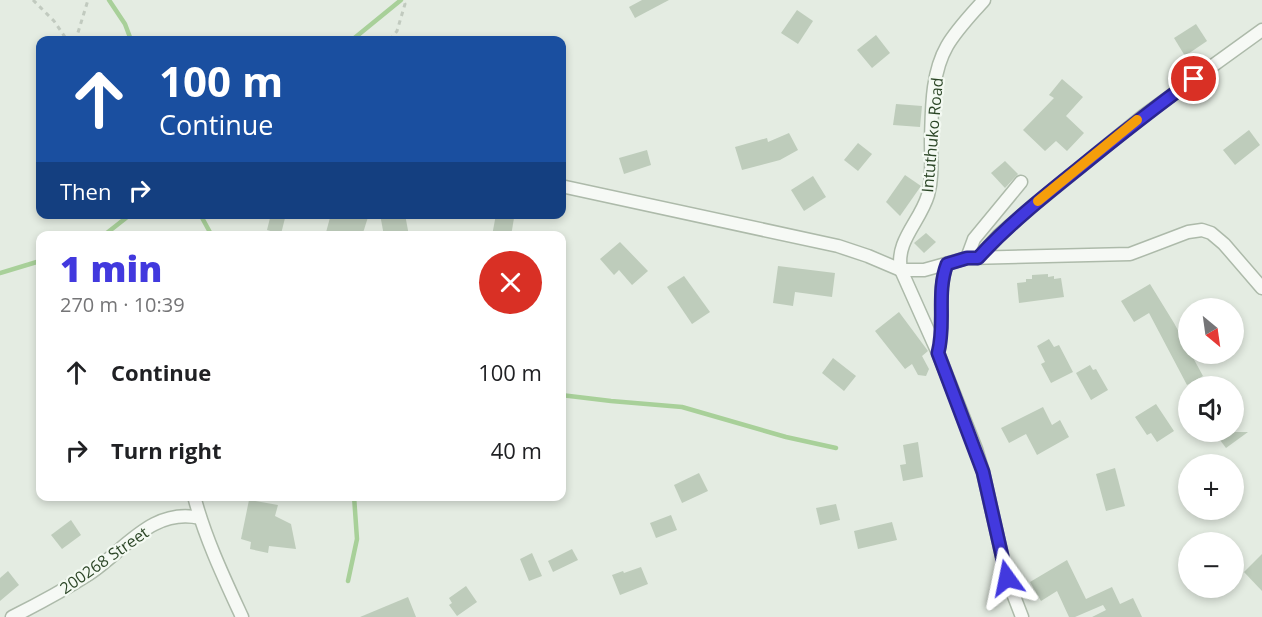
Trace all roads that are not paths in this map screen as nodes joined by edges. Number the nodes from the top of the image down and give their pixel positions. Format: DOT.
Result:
graph roads {
  1 [pos="984,0"];
  2 [pos="1262,30"];
  3 [pos="1021,182"];
  4 [pos="566,187"];
  5 [pos="973,258"];
  6 [pos="947,264"];
  7 [pos="901,270"];
  8 [pos="1262,288"];
  9 [pos="938,353"];
  10 [pos="195,501"];
  11 [pos="200,518"];
  12 [pos="12,617"];
  13 [pos="242,617"];
  14 [pos="1022,617"];
  1 -- 7 [label="street, Intuthuko Road"];
  2 -- 5 [label="street"];
  3 -- 5 [label="street"];
  4 -- 7 [label="street"];
  5 -- 6 [label="street"];
  5 -- 8 [label="street"];
  6 -- 7 [label="street"];
  6 -- 9 [label="street"];
  7 -- 9 [label="street"];
  9 -- 14 [label="street"];
  10 -- 11 [label="street"];
  11 -- 12 [label="street, 200268 Street"];
  11 -- 13 [label="street"];
}
